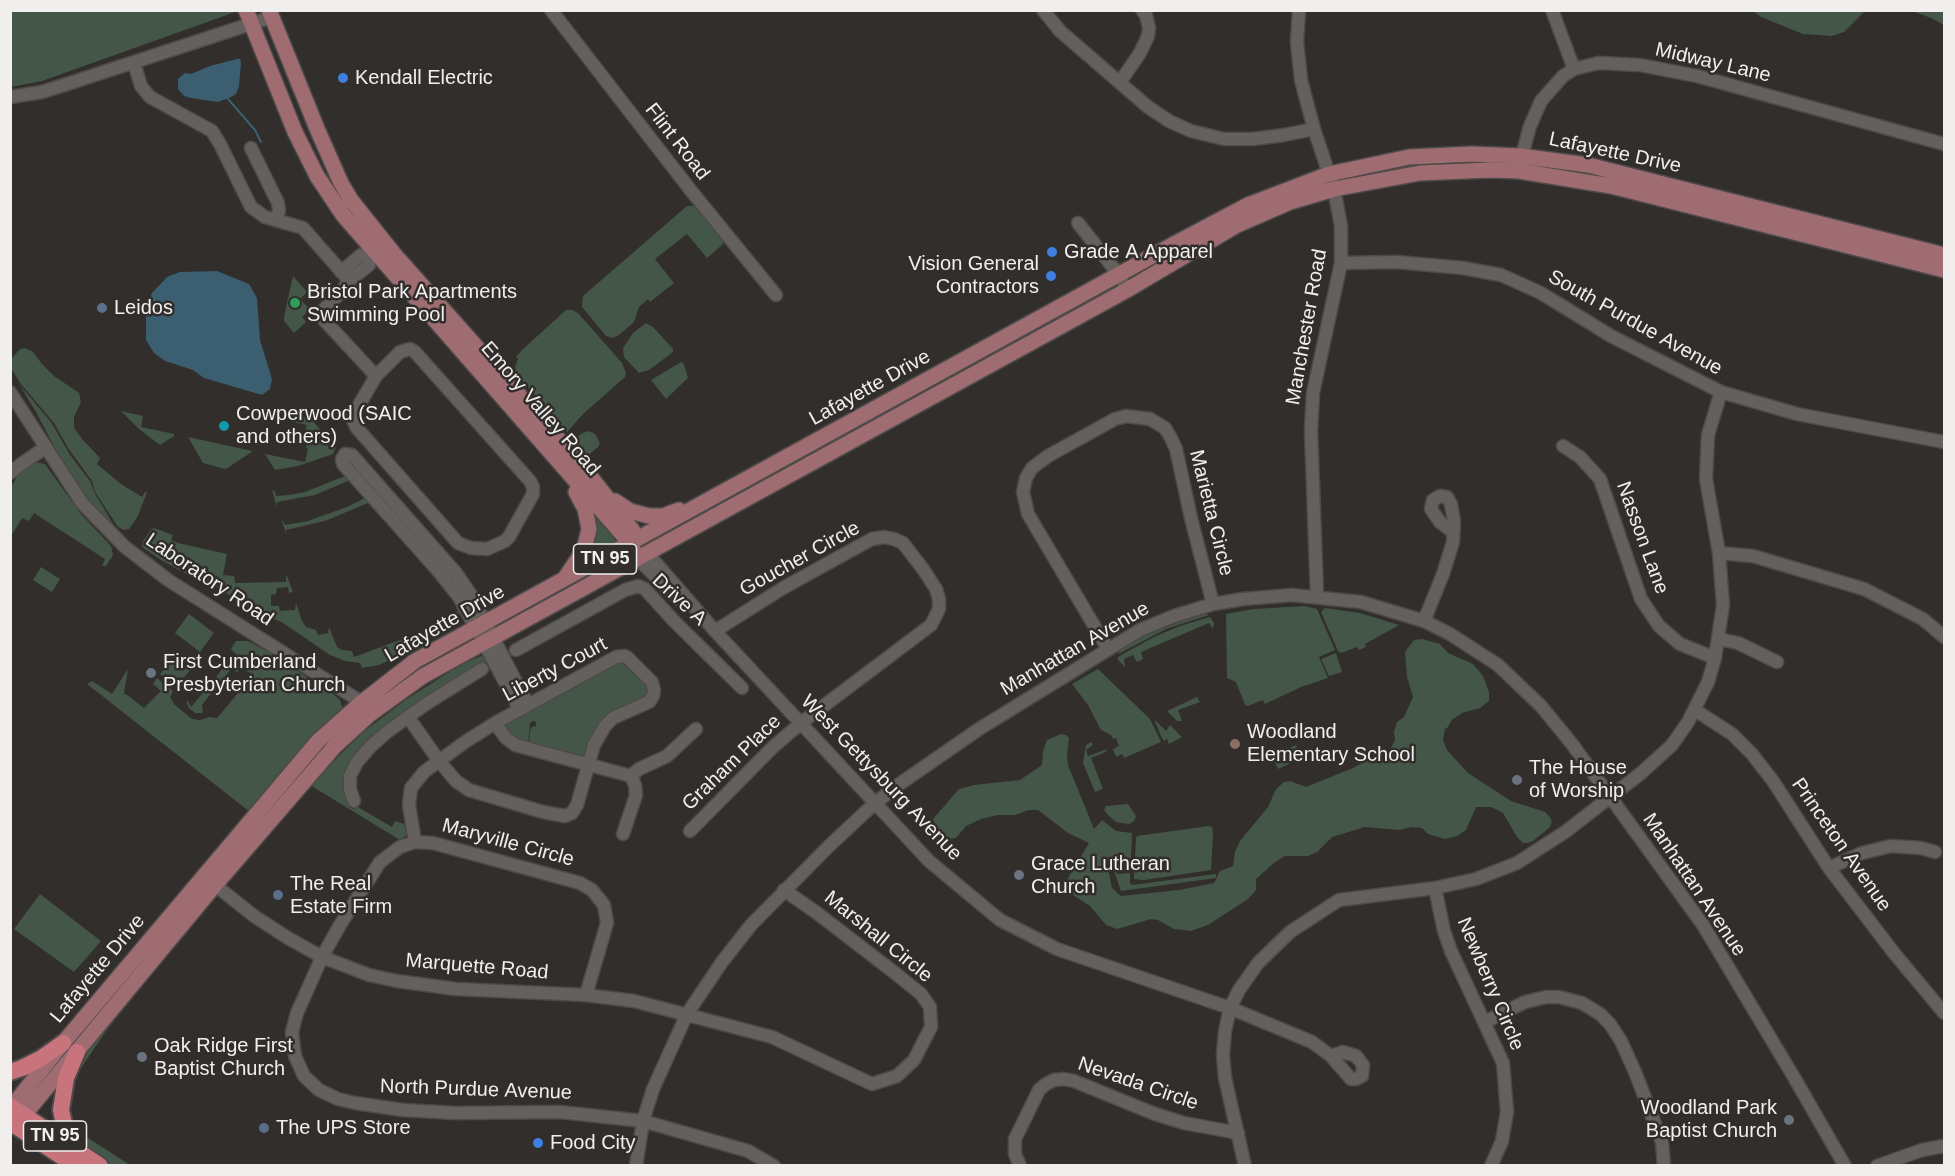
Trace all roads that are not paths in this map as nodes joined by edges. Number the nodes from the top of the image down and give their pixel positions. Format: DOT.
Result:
graph roads {
  1 [pos="551,10"];
  2 [pos="1043,10"];
  3 [pos="1142,10"];
  4 [pos="1299,10"];
  5 [pos="1552,10"];
  6 [pos="271,14"];
  7 [pos="249,17"];
  8 [pos="134,63"];
  9 [pos="1574,69"];
  10 [pos="1120,82"];
  11 [pos="10,97"];
  12 [pos="1314,129"];
  13 [pos="1944,144"];
  14 [pos="251,148"];
  15 [pos="1520,164"];
  16 [pos="1331,182"];
  17 [pos="276,220"];
  18 [pos="1078,223"];
  19 [pos="1834,234"];
  20 [pos="1944,255"];
  21 [pos="1341,264"];
  22 [pos="1944,270"];
  23 [pos="1119,275"];
  24 [pos="1127,290"];
  25 [pos="776,295"];
  26 [pos="376,376"];
  27 [pos="10,392"];
  28 [pos="1721,392"];
  29 [pos="532,432"];
  30 [pos="824,438"];
  31 [pos="1944,442"];
  32 [pos="1563,446"];
  33 [pos="45,447"];
  34 [pos="582,466"];
  35 [pos="10,473"];
  36 [pos="1454,532"];
  37 [pos="635,542"];
  38 [pos="1719,553"];
  39 [pos="643,556"];
  40 [pos="562,582"];
  41 [pos="1317,597"];
  42 [pos="1214,604"];
  43 [pos="1424,621"];
  44 [pos="715,631"];
  45 [pos="485,633"];
  46 [pos="1944,637"];
  47 [pos="1719,639"];
  48 [pos="1108,649"];
  49 [pos="516,650"];
  50 [pos="1715,658"];
  51 [pos="1777,662"];
  52 [pos="482,669"];
  53 [pos="742,688"];
  54 [pos="524,707"];
  55 [pos="365,709"];
  56 [pos="1695,710"];
  57 [pos="408,717"];
  58 [pos="495,723"];
  59 [pos="801,723"];
  60 [pos="696,729"];
  61 [pos="439,761"];
  62 [pos="589,764"];
  63 [pos="631,776"];
  64 [pos="1610,797"];
  65 [pos="354,801"];
  66 [pos="874,804"];
  67 [pos="690,831"];
  68 [pos="623,834"];
  69 [pos="415,842"];
  70 [pos="1935,852"];
  71 [pos="1829,868"];
  72 [pos="209,881"];
  73 [pos="1435,888"];
  74 [pos="784,890"];
  75 [pos="322,957"];
  76 [pos="586,995"];
  77 [pos="1230,1008"];
  78 [pos="1944,1013"];
  79 [pos="687,1014"];
  80 [pos="1485,1022"];
  81 [pos="70,1047"];
  82 [pos="1330,1056"];
  83 [pos="10,1072"];
  84 [pos="13,1117"];
  85 [pos="643,1121"];
  86 [pos="1238,1133"];
  87 [pos="1944,1146"];
  88 [pos="77,1158"];
  89 [pos="100,1166"];
  90 [pos="636,1166"];
  91 [pos="774,1166"];
  92 [pos="1020,1166"];
  93 [pos="1245,1166"];
  94 [pos="1491,1166"];
  95 [pos="1664,1166"];
  96 [pos="1845,1166"];
  97 [pos="1877,1166"];
  1 -- 25 [label="street, Flint Road"];
  2 -- 10 [label="street"];
  3 -- 10 [label="street"];
  4 -- 12 [label="street, Manchester Road"];
  5 -- 9 [label="street"];
  6 -- 7 [label="street"];
  6 -- 34 [label="main road, Emory Valley Road"];
  7 -- 8 [label="street"];
  7 -- 29 [label="main road, Emory Valley Road"];
  8 -- 11 [label="street"];
  8 -- 17 [label="street"];
  9 -- 13 [label="street, Midway Lane"];
  9 -- 15 [label="street, Midway Lane"];
  10 -- 12 [label="street"];
  12 -- 16 [label="street, Manchester Road"];
  14 -- 17 [label="street"];
  15 -- 16 [label="main road, Lafayette Drive"];
  15 -- 19 [label="main road, Lafayette Drive"];
  16 -- 21 [label="street, Manchester Road"];
  16 -- 23 [label="main road, Lafayette Drive / TN 95"];
  16 -- 24 [label="main road, Lafayette Drive / TN 95"];
  17 -- 26 [label="street"];
  18 -- 23 [label="street"];
  19 -- 20 [label="main road, Lafayette Drive"];
  19 -- 22 [label="main road, Lafayette Drive"];
  21 -- 28 [label="street, South Purdue Avenue"];
  21 -- 41 [label="street, Manchester Road"];
  23 -- 24 [label="street"];
  23 -- 30 [label="main road, Lafayette Drive / TN 95"];
  24 -- 39 [label="main road, Lafayette Drive / TN 95"];
  26 -- 26 [label="street"];
  27 -- 33 [label="street, Laboratory Road"];
  28 -- 31 [label="street, South Purdue Avenue"];
  28 -- 38 [label="street"];
  29 -- 37 [label="main road, Emory Valley Road"];
  29 -- 40 [label="main road"];
  30 -- 34 [label="main road"];
  30 -- 37 [label="main road, Lafayette Drive / TN 95"];
  32 -- 50 [label="street, Nasson Lane"];
  33 -- 35 [label="street"];
  33 -- 55 [label="street, Laboratory Road"];
  34 -- 37 [label="main road, Emory Valley Road"];
  36 -- 43 [label="street"];
  37 -- 39 [label="main road, Emory Valley Road"];
  37 -- 40 [label="main road, Lafayette Drive / TN 95"];
  38 -- 46 [label="street"];
  38 -- 47 [label="street"];
  39 -- 44 [label="street, West Gettysburg Avenue"];
  39 -- 45 [label="main road, Lafayette Drive / TN 95"];
  40 -- 45 [label="main road, Lafayette Drive / TN 95"];
  41 -- 42 [label="street, Manhattan Avenue"];
  41 -- 43 [label="street, Manhattan Avenue"];
  42 -- 48 [label="street, Manhattan Avenue"];
  42 -- 48 [label="street, Marietta Circle"];
  43 -- 64 [label="street, Manhattan Avenue"];
  44 -- 59 [label="street, West Gettysburg Avenue"];
  44 -- 59 [label="street, Goucher Circle"];
  45 -- 45 [label="street"];
  45 -- 54 [label="street"];
  45 -- 55 [label="main road, Lafayette Drive / TN 95"];
  47 -- 50 [label="street"];
  47 -- 51 [label="street"];
  48 -- 66 [label="street, Manhattan Avenue"];
  49 -- 53 [label="street, Drive A"];
  50 -- 56 [label="street"];
  52 -- 57 [label="street"];
  54 -- 58 [label="street, Liberty Court"];
  54 -- 62 [label="street, Liberty Court"];
  55 -- 72 [label="main road, Lafayette Drive / TN 95"];
  56 -- 64 [label="street"];
  56 -- 71 [label="street, Princeton Avenue"];
  57 -- 61 [label="street"];
  57 -- 65 [label="street"];
  58 -- 61 [label="street, Liberty Court"];
  58 -- 62 [label="street, Liberty Court"];
  59 -- 66 [label="street, West Gettysburg Avenue"];
  59 -- 67 [label="street, Graham Place"];
  60 -- 63 [label="street"];
  61 -- 62 [label="street, Liberty Court"];
  61 -- 69 [label="street, Liberty Court"];
  62 -- 63 [label="street"];
  63 -- 68 [label="street"];
  64 -- 73 [label="street"];
  64 -- 96 [label="street, Manhattan Avenue"];
  66 -- 74 [label="street, Manhattan Avenue"];
  66 -- 77 [label="street, West Gettysburg Avenue"];
  69 -- 75 [label="street, Maryville Circle"];
  69 -- 76 [label="street, Maryville Circle"];
  70 -- 71 [label="street"];
  71 -- 78 [label="street, Princeton Avenue"];
  72 -- 75 [label="street, Marquette Road"];
  72 -- 81 [label="main road, Lafayette Drive / TN 95"];
  73 -- 77 [label="street"];
  73 -- 80 [label="street, Newberry Circle"];
  74 -- 79 [label="street, Manhattan Avenue"];
  74 -- 79 [label="street, Marshall Circle"];
  75 -- 76 [label="street, Marquette Road"];
  75 -- 85 [label="street, North Purdue Avenue"];
  76 -- 79 [label="street, Marquette Road"];
  77 -- 82 [label="street, West Gettysburg Avenue"];
  77 -- 86 [label="street"];
  79 -- 85 [label="street, Manhattan Avenue"];
  80 -- 94 [label="street, Newberry Circle"];
  80 -- 95 [label="street"];
  81 -- 83 [label="highway"];
  81 -- 84 [label="main road, Lafayette Drive / TN 95"];
  81 -- 88 [label="highway"];
  84 -- 88 [label="highway, TN 95"];
  85 -- 90 [label="street, Manhattan Avenue"];
  85 -- 91 [label="street, North Purdue Avenue"];
  86 -- 92 [label="street, Nevada Circle"];
  86 -- 93 [label="street"];
  87 -- 97 [label="street"];
  88 -- 89 [label="highway, TN 95"];
}
